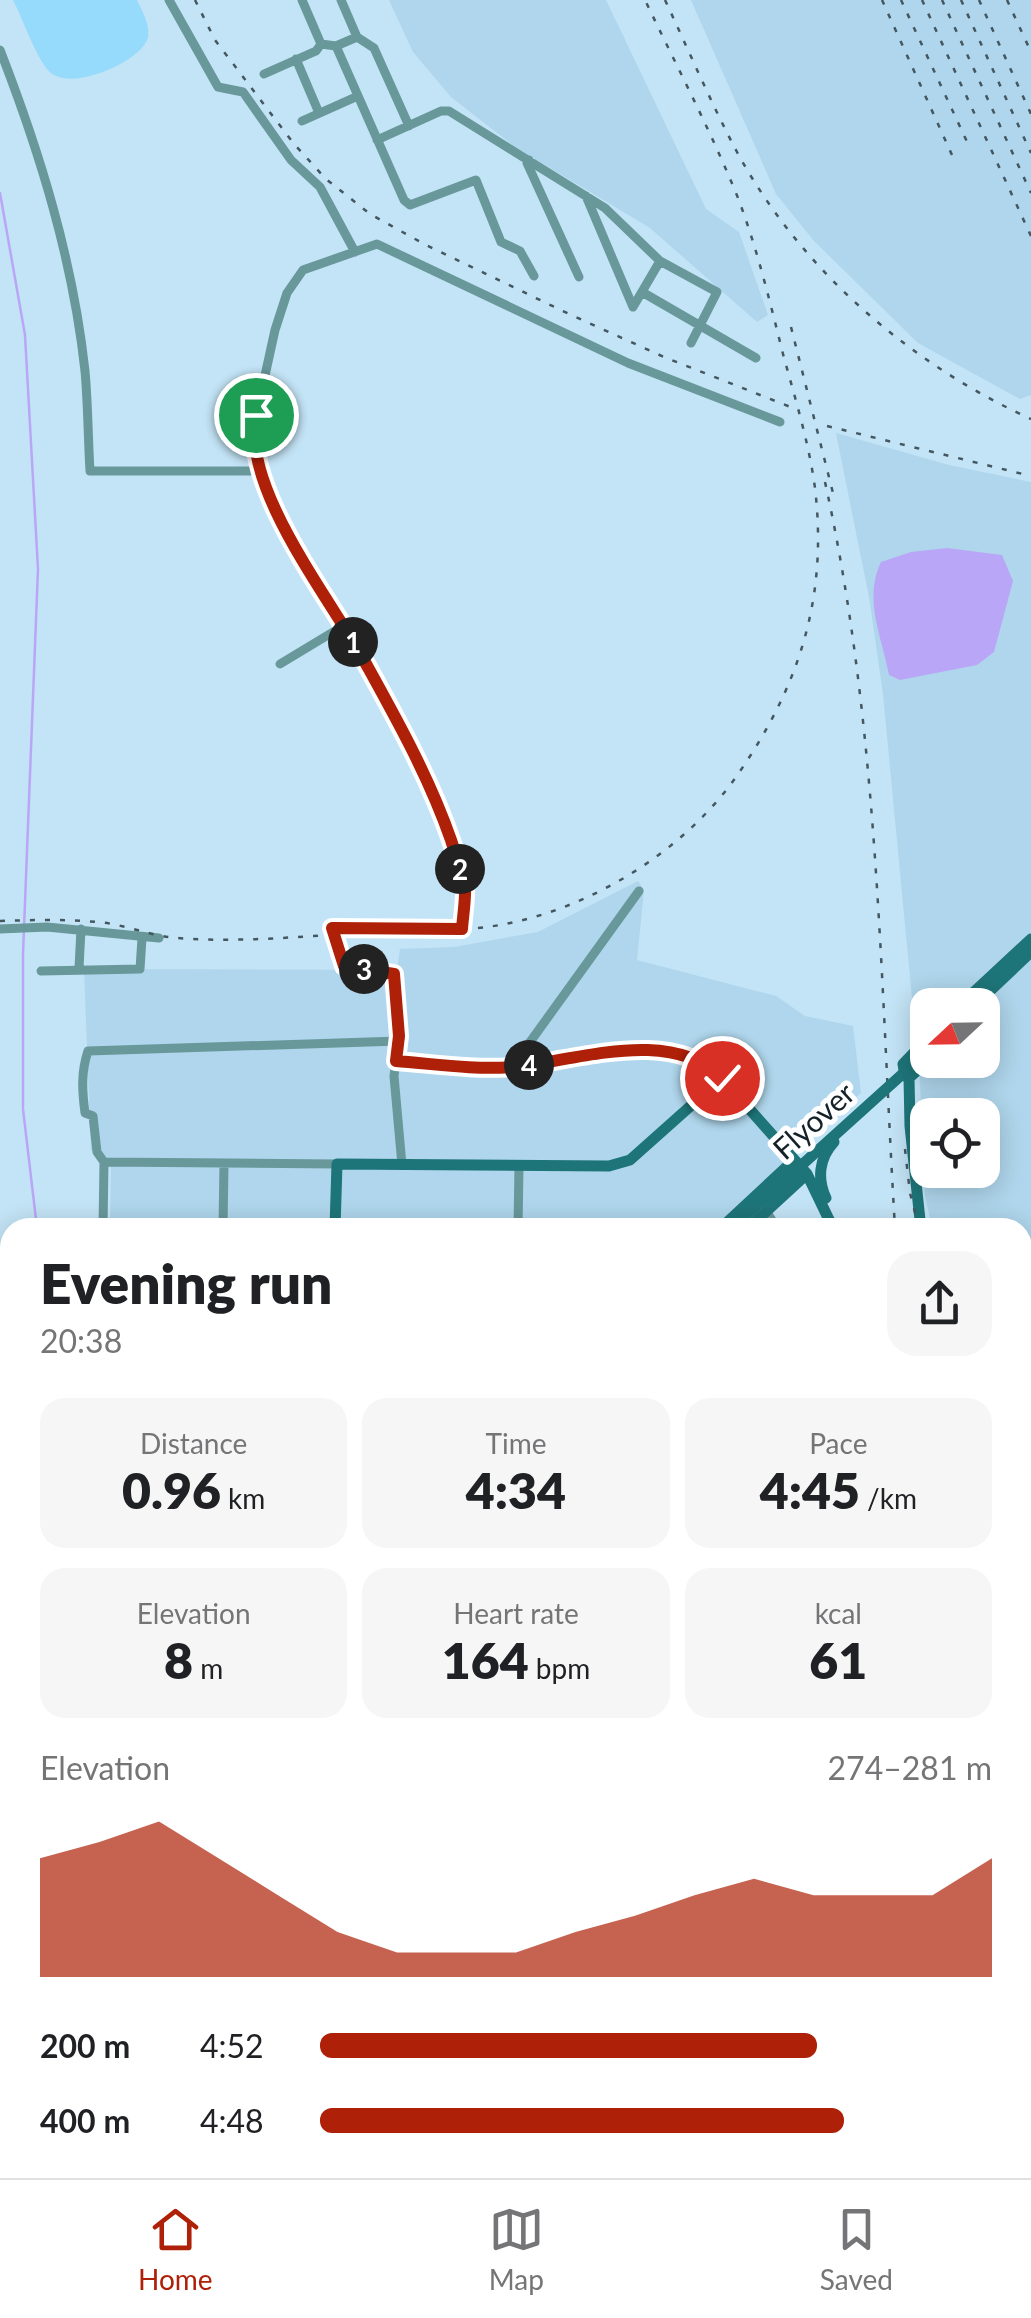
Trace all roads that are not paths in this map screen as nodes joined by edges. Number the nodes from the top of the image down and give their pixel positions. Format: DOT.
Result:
graph roads {
  1 [pos="169,0"];
  2 [pos="302,0"];
  3 [pos="341,0"];
  4 [pos="357,37"];
  5 [pos="322,44"];
  6 [pos="336,46"];
  7 [pos="0,50"];
  8 [pos="296,59"];
  9 [pos="264,74"];
  10 [pos="358,96"];
  11 [pos="320,113"];
  12 [pos="302,120"];
  13 [pos="409,126"];
  14 [pos="377,140"];
  15 [pos="529,160"];
  16 [pos="586,196"];
  17 [pos="355,252"];
  18 [pos="660,261"];
  19 [pos="534,276"];
  20 [pos="578,277"];
  21 [pos="642,292"];
  22 [pos="700,326"];
  23 [pos="692,342"];
  24 [pos="756,358"];
  25 [pos="780,422"];
  26 [pos="260,472"];
  27 [pos="344,626"];
  28 [pos="280,664"];
  29 [pos="639,891"];
  30 [pos="0,929"];
  31 [pos="81,929"];
  32 [pos="142,938"];
  33 [pos="159,938"];
  34 [pos="1031,939"];
  35 [pos="1031,952"];
  36 [pos="1031,962"];
  37 [pos="78,968"];
  38 [pos="41,971"];
  39 [pos="978,988"];
  40 [pos="993,988"];
  41 [pos="1000,992"];
  42 [pos="398,1041"];
  43 [pos="910,1056"];
  44 [pos="396,1061"];
  45 [pos="512,1067"];
  46 [pos="910,1067"];
  47 [pos="722,1078"];
  48 [pos="909,1078"];
  49 [pos="862,1110"];
  50 [pos="794,1160"];
  51 [pos="104,1162"];
  52 [pos="224,1163"];
  53 [pos="337,1164"];
  54 [pos="402,1165"];
  55 [pos="518,1166"];
  56 [pos="807,1174"];
  57 [pos="766,1211"];
  58 [pos="103,1218"];
  59 [pos="224,1218"];
  60 [pos="335,1218"];
  61 [pos="518,1218"];
  62 [pos="732,1218"];
  63 [pos="743,1218"];
  64 [pos="759,1218"];
  65 [pos="771,1218"];
  66 [pos="831,1218"];
  67 [pos="832,1218"];
  68 [pos="920,1218"];
  1 -- 17 [label="street"];
  2 -- 5 [label="street"];
  3 -- 4 [label="street"];
  4 -- 6 [label="street"];
  4 -- 13 [label="street"];
  5 -- 6 [label="street"];
  5 -- 8 [label="street"];
  6 -- 10 [label="street"];
  7 -- 26 [label="street"];
  8 -- 9 [label="street"];
  8 -- 11 [label="street"];
  10 -- 11 [label="street"];
  10 -- 14 [label="street"];
  11 -- 12 [label="street"];
  13 -- 14 [label="street"];
  13 -- 15 [label="street"];
  14 -- 19 [label="street"];
  15 -- 16 [label="street"];
  15 -- 20 [label="street"];
  16 -- 18 [label="street"];
  16 -- 21 [label="street"];
  17 -- 25 [label="street"];
  17 -- 26 [label="street"];
  18 -- 21 [label="street"];
  18 -- 22 [label="street"];
  21 -- 22 [label="street"];
  22 -- 23 [label="street"];
  22 -- 24 [label="street"];
  26 -- 27 [label="street"];
  27 -- 28 [label="street"];
  27 -- 42 [label="street"];
  29 -- 45 [label="street"];
  30 -- 31 [label="street"];
  31 -- 32 [label="street"];
  31 -- 37 [label="street"];
  32 -- 33 [label="street"];
  32 -- 37 [label="street"];
  34 -- 39 [label="street"];
  35 -- 40 [label="street"];
  36 -- 41 [label="street"];
  37 -- 38 [label="street"];
  42 -- 44 [label="street"];
  42 -- 51 [label="street"];
  43 -- 48 [label="street"];
  44 -- 45 [label="street"];
  44 -- 54 [label="street"];
  45 -- 47 [label="street"];
  46 -- 49 [label="street, Flyover, bridge"];
  47 -- 50 [label="street"];
  47 -- 55 [label="street"];
  48 -- 68 [label="street"];
  49 -- 63 [label="street, Flyover, bridge"];
  49 -- 67 [label="street, bridge"];
  50 -- 56 [label="street"];
  50 -- 62 [label="street"];
  51 -- 52 [label="street"];
  51 -- 58 [label="street"];
  52 -- 53 [label="street"];
  52 -- 59 [label="street"];
  53 -- 54 [label="street"];
  53 -- 60 [label="street"];
  54 -- 55 [label="street"];
  55 -- 61 [label="street"];
  56 -- 57 [label="street"];
  56 -- 66 [label="street"];
  57 -- 64 [label="street"];
  57 -- 65 [label="street"];
}
